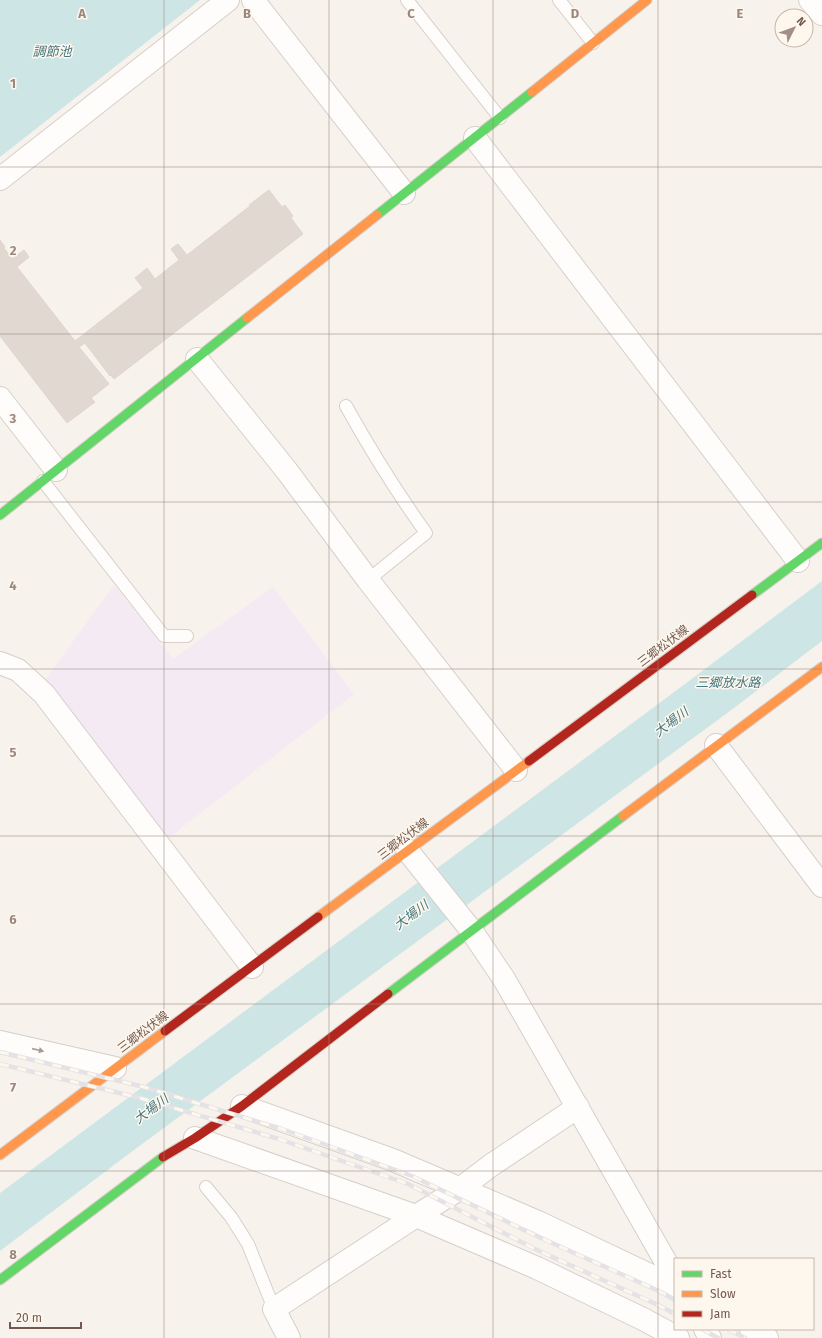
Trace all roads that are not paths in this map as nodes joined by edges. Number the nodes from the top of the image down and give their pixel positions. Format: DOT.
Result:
graph roads {
  1 [pos="228,0"];
  2 [pos="253,0"];
  3 [pos="407,0"];
  4 [pos="559,0"];
  5 [pos="647,0"];
  6 [pos="810,0"];
  7 [pos="822,14"];
  8 [pos="593,43"];
  9 [pos="500,118"];
  10 [pos="475,138"];
  11 [pos="0,179"];
  12 [pos="404,193"];
  13 [pos="197,359"];
  14 [pos="0,398"];
  15 [pos="346,406"];
  16 [pos="49,476"];
  17 [pos="0,515"];
  18 [pos="822,543"];
  19 [pos="798,561"];
  20 [pos="368,580"];
  21 [pos="187,636"];
  22 [pos="0,663"];
  23 [pos="822,667"];
  24 [pos="716,745"];
  25 [pos="516,770"];
  26 [pos="413,858"];
  27 [pos="822,886"];
  28 [pos="466,924"];
  29 [pos="252,966"];
  30 [pos="0,1042"];
  31 [pos="115,1068"];
  32 [pos="242,1106"];
  33 [pos="578,1107"];
  34 [pos="195,1138"];
  35 [pos="0,1156"];
  36 [pos="206,1187"];
  37 [pos="462,1188"];
  38 [pos="416,1216"];
  39 [pos="674,1276"];
  40 [pos="0,1280"];
  41 [pos="674,1287"];
  42 [pos="274,1308"];
  43 [pos="753,1330"];
  44 [pos="289,1338"];
  45 [pos="678,1338"];
  46 [pos="767,1338"];
  1 -- 11 [label="street"];
  2 -- 12 [label="street"];
  3 -- 9 [label="lane"];
  4 -- 8 [label="lane"];
  5 -- 8 [label="street"];
  6 -- 7 [label="street"];
  8 -- 9 [label="street"];
  9 -- 10 [label="street"];
  10 -- 12 [label="street"];
  10 -- 19 [label="street"];
  12 -- 13 [label="street"];
  13 -- 16 [label="street"];
  13 -- 20 [label="street"];
  14 -- 16 [label="street"];
  15 -- 20 [label="lane"];
  16 -- 17 [label="street"];
  16 -- 21 [label="lane"];
  18 -- 19 [label="street, 三郷松伏線"];
  19 -- 25 [label="street, 三郷松伏線"];
  20 -- 25 [label="street"];
  22 -- 29 [label="street"];
  23 -- 24 [label="street"];
  24 -- 27 [label="street"];
  24 -- 28 [label="street"];
  25 -- 26 [label="street, 三郷松伏線"];
  26 -- 28 [label="street"];
  26 -- 29 [label="street, 三郷松伏線"];
  28 -- 32 [label="street"];
  28 -- 33 [label="street"];
  29 -- 31 [label="street, 三郷松伏線"];
  30 -- 31 [label="street, one-way"];
  31 -- 35 [label="street, 三郷松伏線"];
  32 -- 34 [label="street"];
  32 -- 37 [label="street"];
  33 -- 37 [label="street"];
  33 -- 39 [label="street"];
  34 -- 38 [label="street"];
  34 -- 40 [label="street"];
  36 -- 42 [label="lane"];
  37 -- 38 [label="street"];
  37 -- 41 [label="street"];
  38 -- 42 [label="street"];
  38 -- 45 [label="street"];
  42 -- 44 [label="street"];
  43 -- 46 [label="street"];
}
